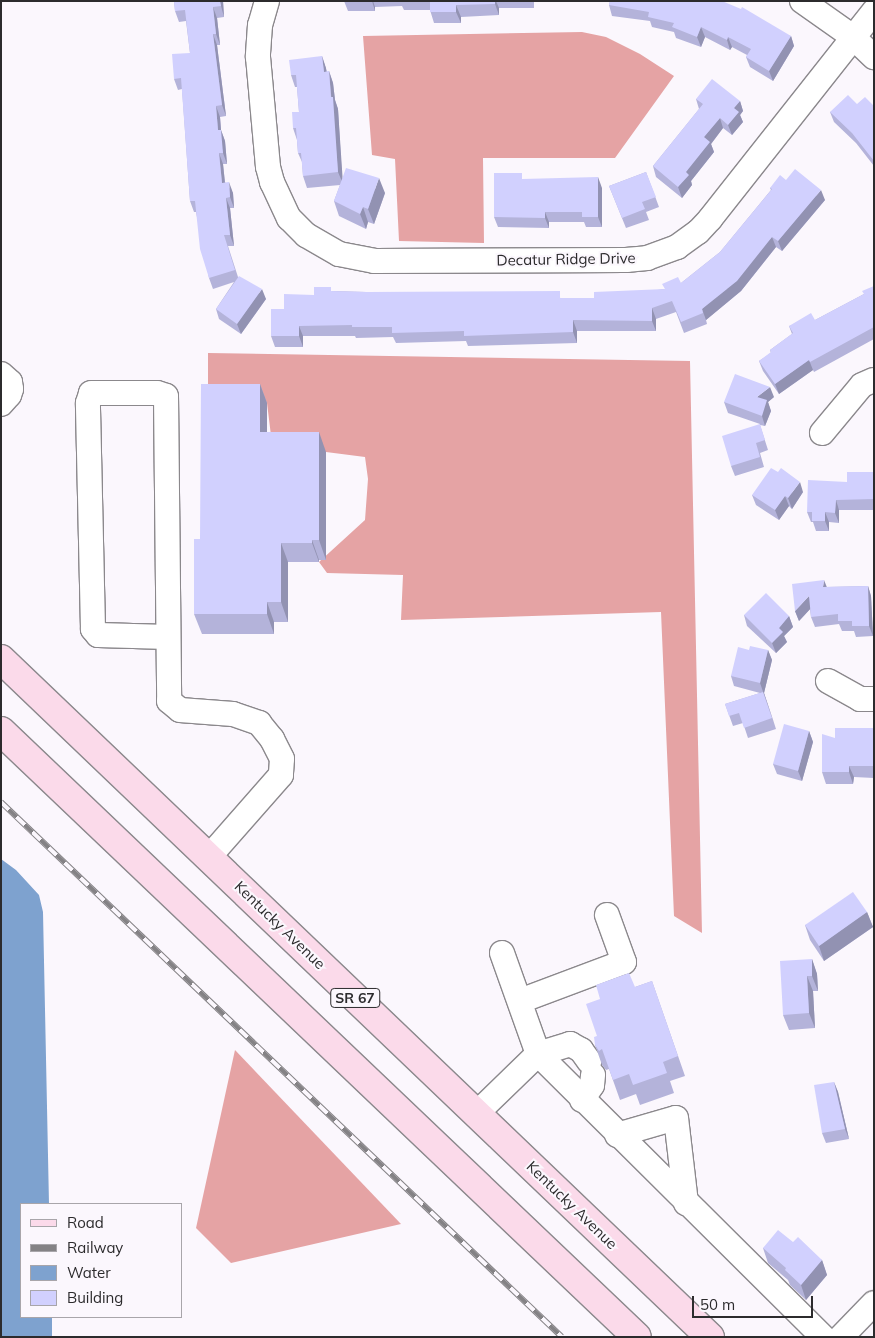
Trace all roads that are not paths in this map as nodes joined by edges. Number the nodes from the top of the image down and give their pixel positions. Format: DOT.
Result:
graph roads {
  1 [pos="267,1"];
  2 [pos="802,1"];
  3 [pos="874,10"];
  4 [pos="853,37"];
  5 [pos="874,57"];
  6 [pos="1,374"];
  7 [pos="874,380"];
  8 [pos="1,404"];
  9 [pos="822,433"];
  10 [pos="168,636"];
  11 [pos="1,659"];
  12 [pos="828,681"];
  13 [pos="874,699"];
  14 [pos="1,732"];
  15 [pos="209,857"];
  16 [pos="607,915"];
  17 [pos="502,953"];
  18 [pos="520,1001"];
  19 [pos="538,1054"];
  20 [pos="582,1100"];
  21 [pos="476,1114"];
  22 [pos="617,1135"];
  23 [pos="686,1202"];
  24 [pos="874,1303"];
  25 [pos="637,1337"];
  26 [pos="710,1337"];
  27 [pos="823,1337"];
  28 [pos="842,1337"];
  1 -- 4 [label="street, Decatur Ridge Drive"];
  2 -- 4 [label="street"];
  3 -- 4 [label="street, Decatur Ridge Drive"];
  4 -- 5 [label="street"];
  6 -- 8 [label="street"];
  7 -- 9 [label="street"];
  10 -- 10 [label="street"];
  10 -- 15 [label="street"];
  11 -- 15 [label="main road, Kentucky Avenue / SR 67"];
  12 -- 13 [label="street"];
  14 -- 25 [label="main road"];
  15 -- 21 [label="main road, Kentucky Avenue / SR 67"];
  16 -- 18 [label="street"];
  17 -- 18 [label="street"];
  18 -- 19 [label="street"];
  19 -- 20 [label="street"];
  19 -- 20 [label="street"];
  19 -- 21 [label="street"];
  20 -- 22 [label="street"];
  21 -- 26 [label="main road, Kentucky Avenue / SR 67"];
  22 -- 23 [label="street"];
  22 -- 23 [label="street"];
  23 -- 27 [label="street"];
  24 -- 28 [label="street"];
}
